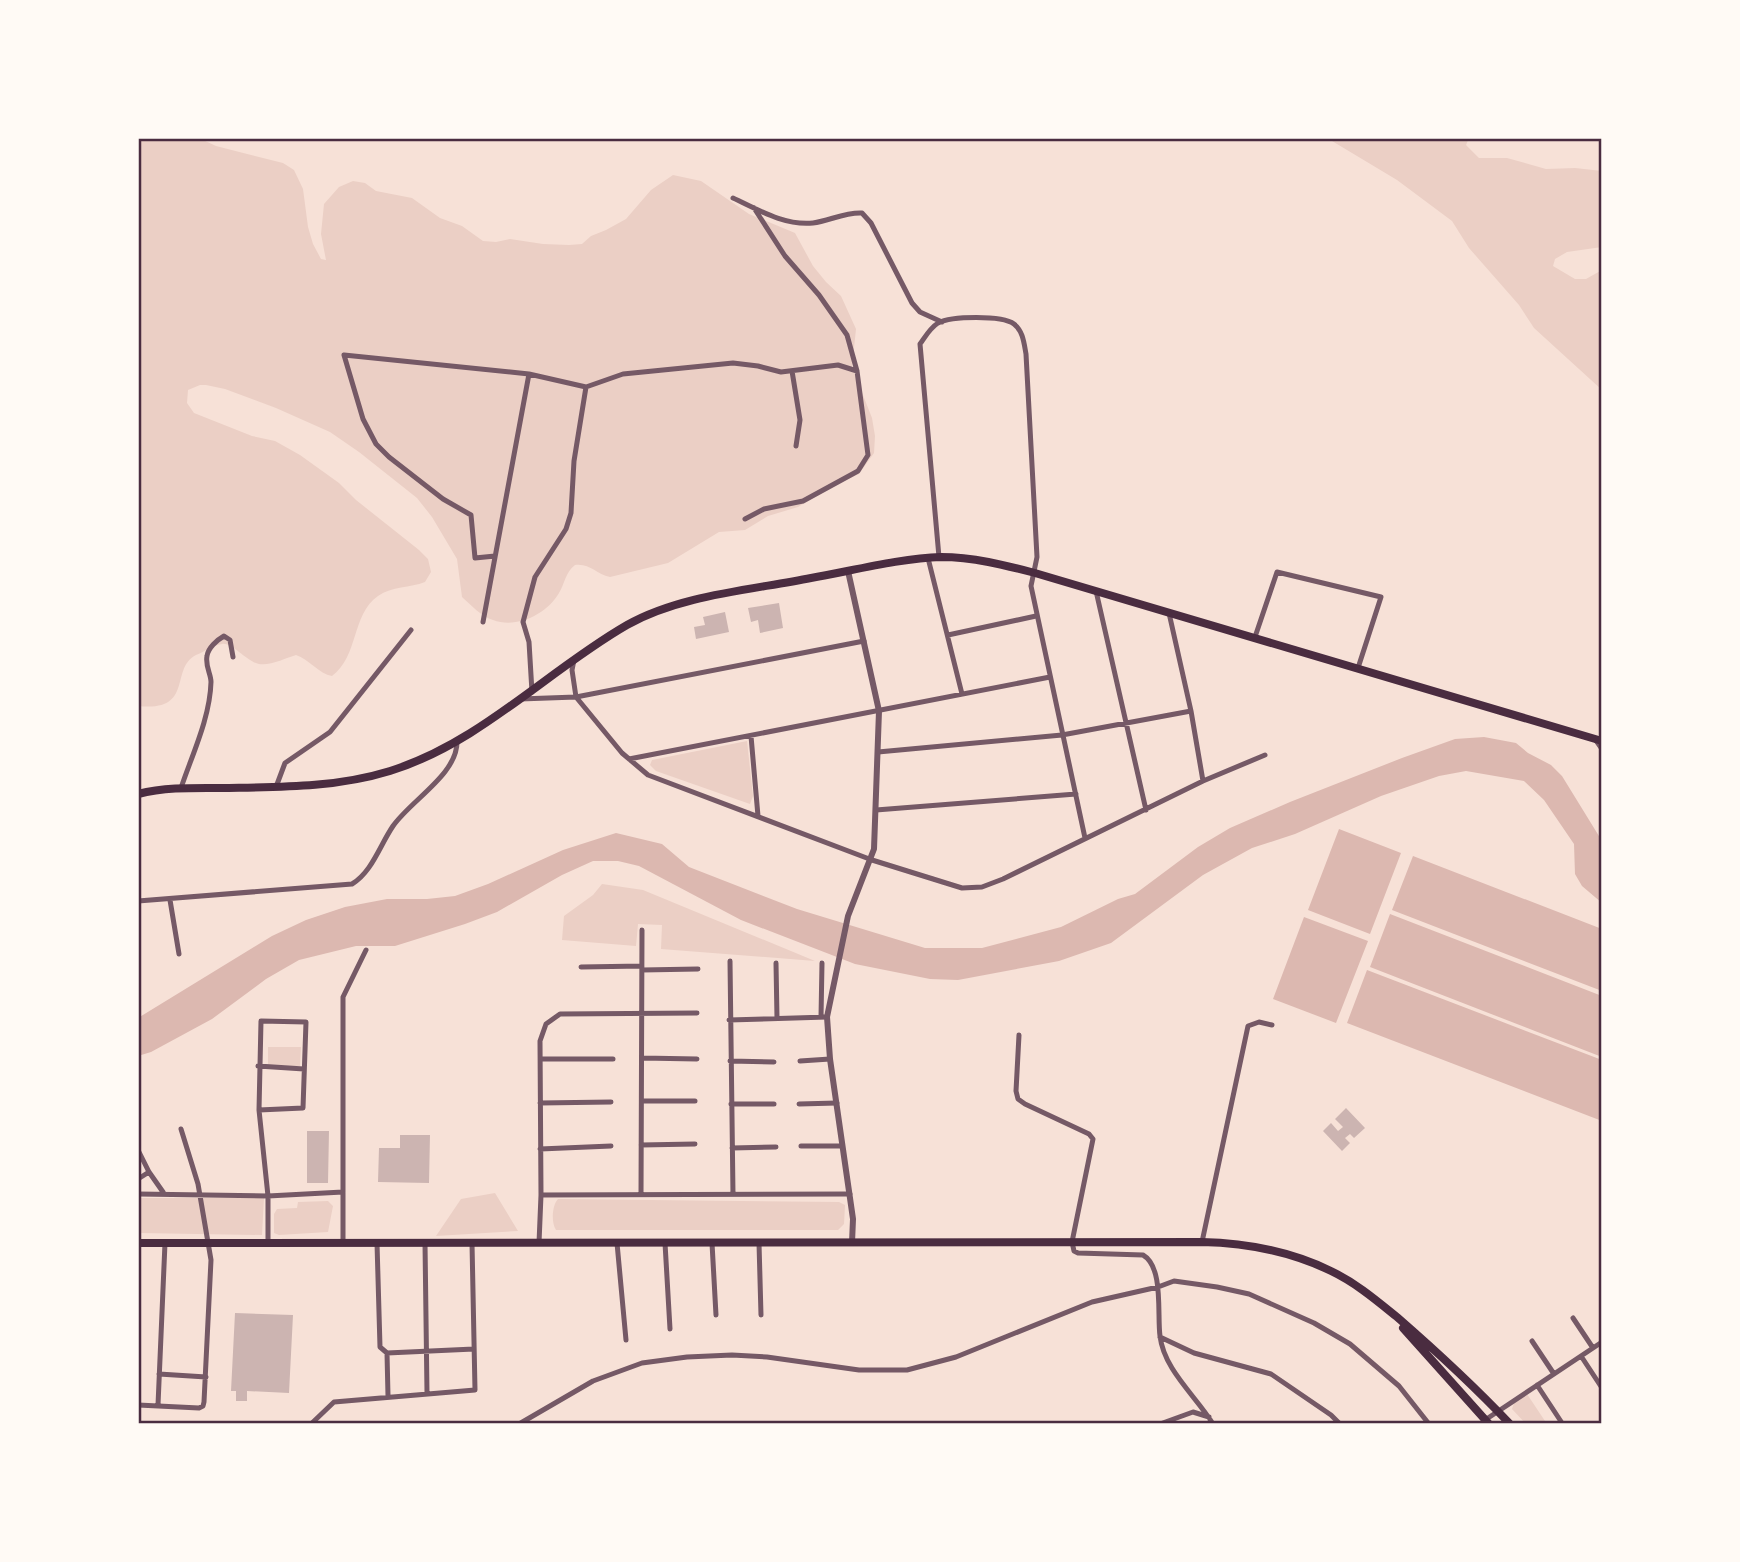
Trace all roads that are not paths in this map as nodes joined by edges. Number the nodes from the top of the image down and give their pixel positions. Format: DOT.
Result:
graph roads {
  1 [pos="733,198"];
  2 [pos="754,208"];
  3 [pos="939,323"];
  4 [pos="792,371"];
  5 [pos="857,371"];
  6 [pos="529,374"];
  7 [pos="586,387"];
  8 [pos="796,446"];
  9 [pos="745,519"];
  10 [pos="495,556"];
  11 [pos="939,557"];
  12 [pos="929,558"];
  13 [pos="848,571"];
  14 [pos="1035,573"];
  15 [pos="1096,591"];
  16 [pos="1169,611"];
  17 [pos="1037,615"];
  18 [pos="483,621"];
  19 [pos="411,630"];
  20 [pos="948,635"];
  21 [pos="1255,637"];
  22 [pos="864,641"];
  23 [pos="233,657"];
  24 [pos="574,660"];
  25 [pos="1358,668"];
  26 [pos="1050,677"];
  27 [pos="532,692"];
  28 [pos="962,694"];
  29 [pos="576,697"];
  30 [pos="520,699"];
  31 [pos="879,711"];
  32 [pos="1191,711"];
  33 [pos="1126,724"];
  34 [pos="1062,735"];
  35 [pos="751,736"];
  36 [pos="457,740"];
  37 [pos="1599,740"];
  38 [pos="1602,749"];
  39 [pos="878,752"];
  40 [pos="1265,755"];
  41 [pos="629,759"];
  42 [pos="1203,782"];
  43 [pos="276,787"];
  44 [pos="181,788"];
  45 [pos="138,794"];
  46 [pos="1076,794"];
  47 [pos="876,810"];
  48 [pos="1146,810"];
  49 [pos="758,817"];
  50 [pos="1085,838"];
  51 [pos="872,860"];
  52 [pos="170,900"];
  53 [pos="138,901"];
  54 [pos="642,930"];
  55 [pos="366,950"];
  56 [pos="179,954"];
  57 [pos="730,961"];
  58 [pos="776,963"];
  59 [pos="822,964"];
  60 [pos="581,967"];
  61 [pos="642,968"];
  62 [pos="698,969"];
  63 [pos="642,1012"];
  64 [pos="697,1013"];
  65 [pos="824,1017"];
  66 [pos="777,1018"];
  67 [pos="729,1020"];
  68 [pos="1272,1025"];
  69 [pos="1019,1035"];
  70 [pos="642,1058"];
  71 [pos="541,1059"];
  72 [pos="613,1059"];
  73 [pos="697,1059"];
  74 [pos="830,1059"];
  75 [pos="730,1061"];
  76 [pos="800,1061"];
  77 [pos="774,1062"];
  78 [pos="258,1066"];
  79 [pos="304,1069"];
  80 [pos="642,1101"];
  81 [pos="695,1101"];
  82 [pos="611,1102"];
  83 [pos="540,1103"];
  84 [pos="837,1103"];
  85 [pos="731,1104"];
  86 [pos="774,1104"];
  87 [pos="799,1104"];
  88 [pos="259,1110"];
  89 [pos="181,1129"];
  90 [pos="695,1144"];
  91 [pos="641,1145"];
  92 [pos="611,1146"];
  93 [pos="802,1146"];
  94 [pos="842,1146"];
  95 [pos="776,1147"];
  96 [pos="732,1148"];
  97 [pos="540,1149"];
  98 [pos="138,1150"];
  99 [pos="149,1172"];
  100 [pos="138,1179"];
  101 [pos="343,1192"];
  102 [pos="163,1193"];
  103 [pos="201,1193"];
  104 [pos="138,1194"];
  105 [pos="733,1194"];
  106 [pos="850,1194"];
  107 [pos="541,1195"];
  108 [pos="641,1195"];
  109 [pos="268,1196"];
  110 [pos="852,1242"];
  111 [pos="1072,1242"];
  112 [pos="1202,1242"];
  113 [pos="138,1243"];
  114 [pos="165,1243"];
  115 [pos="208,1243"];
  116 [pos="268,1243"];
  117 [pos="343,1243"];
  118 [pos="377,1243"];
  119 [pos="425,1243"];
  120 [pos="472,1243"];
  121 [pos="539,1243"];
  122 [pos="617,1243"];
  123 [pos="665,1243"];
  124 [pos="712,1243"];
  125 [pos="760,1243"];
  126 [pos="1158,1287"];
  127 [pos="1393,1314"];
  128 [pos="716,1315"];
  129 [pos="761,1315"];
  130 [pos="1573,1318"];
  131 [pos="670,1329"];
  132 [pos="1160,1337"];
  133 [pos="626,1340"];
  134 [pos="1532,1341"];
  135 [pos="1602,1342"];
  136 [pos="1593,1348"];
  137 [pos="474,1349"];
  138 [pos="427,1351"];
  139 [pos="387,1353"];
  140 [pos="1581,1356"];
  141 [pos="159,1374"];
  142 [pos="1554,1374"];
  143 [pos="205,1377"];
  144 [pos="1537,1385"];
  145 [pos="1602,1388"];
  146 [pos="427,1393"];
  147 [pos="388,1396"];
  148 [pos="138,1405"];
  149 [pos="158,1405"];
  150 [pos="1498,1411"];
  151 [pos="1209,1417"];
  152 [pos="1487,1422"];
  153 [pos="1562,1423"];
  154 [pos="311,1424"];
  155 [pos="519,1424"];
  156 [pos="1160,1424"];
  157 [pos="1213,1424"];
  158 [pos="1340,1424"];
  159 [pos="1429,1424"];
  160 [pos="1510,1424"];
  1 -- 2 [label="street"];
  2 -- 3 [label="street"];
  2 -- 5 [label="street"];
  3 -- 11 [label="street"];
  3 -- 14 [label="street"];
  4 -- 5 [label="street"];
  4 -- 7 [label="street"];
  4 -- 8 [label="street"];
  5 -- 9 [label="street"];
  6 -- 7 [label="street"];
  6 -- 10 [label="street"];
  6 -- 10 [label="street"];
  7 -- 27 [label="street"];
  10 -- 18 [label="street"];
  11 -- 12 [label="main road"];
  11 -- 14 [label="main road"];
  12 -- 13 [label="main road"];
  12 -- 20 [label="street"];
  13 -- 22 [label="street"];
  13 -- 24 [label="main road"];
  14 -- 15 [label="main road"];
  14 -- 17 [label="street"];
  15 -- 16 [label="main road"];
  15 -- 33 [label="street"];
  16 -- 21 [label="main road"];
  16 -- 32 [label="street"];
  17 -- 20 [label="street"];
  17 -- 26 [label="street"];
  19 -- 43 [label="street"];
  20 -- 28 [label="street"];
  21 -- 25 [label="main road"];
  21 -- 25 [label="street"];
  22 -- 29 [label="street"];
  22 -- 31 [label="street"];
  23 -- 44 [label="street"];
  24 -- 27 [label="main road"];
  24 -- 29 [label="street"];
  25 -- 37 [label="main road"];
  26 -- 28 [label="street"];
  26 -- 34 [label="street"];
  27 -- 30 [label="main road"];
  28 -- 31 [label="street"];
  29 -- 30 [label="street"];
  29 -- 41 [label="street"];
  30 -- 36 [label="main road"];
  31 -- 35 [label="street"];
  31 -- 39 [label="street"];
  32 -- 33 [label="street"];
  32 -- 42 [label="street"];
  33 -- 34 [label="street"];
  33 -- 48 [label="street"];
  34 -- 39 [label="street"];
  34 -- 46 [label="street"];
  35 -- 41 [label="street"];
  35 -- 49 [label="street"];
  36 -- 43 [label="main road"];
  36 -- 52 [label="street"];
  37 -- 38 [label="street"];
  39 -- 47 [label="street"];
  40 -- 42 [label="street"];
  41 -- 49 [label="street"];
  42 -- 48 [label="street"];
  43 -- 44 [label="main road"];
  44 -- 45 [label="main road"];
  46 -- 47 [label="street"];
  46 -- 50 [label="street"];
  47 -- 51 [label="street"];
  48 -- 50 [label="street"];
  49 -- 51 [label="street"];
  50 -- 51 [label="street"];
  51 -- 65 [label="street"];
  52 -- 53 [label="street"];
  52 -- 56 [label="street"];
  54 -- 61 [label="street"];
  55 -- 101 [label="street"];
  57 -- 67 [label="street"];
  58 -- 66 [label="street"];
  59 -- 65 [label="street"];
  60 -- 61 [label="street"];
  61 -- 62 [label="street"];
  61 -- 63 [label="street"];
  63 -- 64 [label="street"];
  63 -- 70 [label="street"];
  63 -- 71 [label="street"];
  65 -- 66 [label="street"];
  65 -- 74 [label="street"];
  66 -- 67 [label="street"];
  67 -- 75 [label="street"];
  68 -- 112 [label="street"];
  69 -- 111 [label="street"];
  70 -- 73 [label="street"];
  70 -- 80 [label="street"];
  71 -- 72 [label="street"];
  71 -- 83 [label="street"];
  74 -- 76 [label="street"];
  74 -- 84 [label="street"];
  75 -- 77 [label="street"];
  75 -- 85 [label="street"];
  78 -- 79 [label="street"];
  78 -- 79 [label="street"];
  78 -- 88 [label="street"];
  79 -- 88 [label="street"];
  80 -- 81 [label="street"];
  80 -- 91 [label="street"];
  82 -- 83 [label="street"];
  83 -- 97 [label="street"];
  84 -- 87 [label="street"];
  84 -- 94 [label="street"];
  85 -- 86 [label="street"];
  85 -- 96 [label="street"];
  88 -- 109 [label="street"];
  89 -- 103 [label="street"];
  90 -- 91 [label="street"];
  91 -- 108 [label="street"];
  92 -- 97 [label="street"];
  93 -- 94 [label="street"];
  94 -- 106 [label="street"];
  95 -- 96 [label="street"];
  96 -- 105 [label="street"];
  97 -- 107 [label="street"];
  98 -- 99 [label="street"];
  99 -- 100 [label="street"];
  99 -- 102 [label="street"];
  101 -- 109 [label="street"];
  101 -- 117 [label="street"];
  102 -- 103 [label="street"];
  102 -- 104 [label="street"];
  103 -- 109 [label="street"];
  103 -- 115 [label="street"];
  105 -- 106 [label="street"];
  105 -- 108 [label="street"];
  106 -- 110 [label="street"];
  107 -- 108 [label="street"];
  107 -- 121 [label="street"];
  109 -- 116 [label="street"];
  110 -- 111 [label="main road"];
  110 -- 125 [label="main road"];
  111 -- 112 [label="main road"];
  111 -- 126 [label="street"];
  112 -- 127 [label="main road"];
  113 -- 114 [label="main road"];
  114 -- 115 [label="main road"];
  114 -- 141 [label="street"];
  115 -- 116 [label="main road"];
  115 -- 143 [label="street"];
  116 -- 117 [label="main road"];
  117 -- 118 [label="main road"];
  118 -- 119 [label="main road"];
  118 -- 139 [label="street"];
  119 -- 120 [label="main road"];
  119 -- 138 [label="street"];
  120 -- 121 [label="main road"];
  120 -- 137 [label="street"];
  121 -- 122 [label="main road"];
  122 -- 123 [label="main road"];
  122 -- 133 [label="street"];
  123 -- 124 [label="main road"];
  123 -- 131 [label="street"];
  124 -- 125 [label="main road"];
  124 -- 128 [label="street"];
  125 -- 129 [label="street"];
  126 -- 132 [label="street"];
  126 -- 155 [label="street"];
  126 -- 159 [label="street"];
  127 -- 150 [label="main road"];
  127 -- 152 [label="main road"];
  130 -- 136 [label="street"];
  132 -- 151 [label="street"];
  132 -- 158 [label="street"];
  134 -- 142 [label="street"];
  135 -- 136 [label="street"];
  136 -- 140 [label="street"];
  137 -- 138 [label="street"];
  137 -- 146 [label="street"];
  138 -- 139 [label="street"];
  138 -- 146 [label="street"];
  139 -- 147 [label="street"];
  140 -- 142 [label="street"];
  140 -- 145 [label="street"];
  141 -- 143 [label="street"];
  141 -- 149 [label="street"];
  142 -- 144 [label="street"];
  143 -- 149 [label="street"];
  144 -- 150 [label="street"];
  144 -- 153 [label="street"];
  146 -- 147 [label="street"];
  147 -- 154 [label="street"];
  148 -- 149 [label="street"];
  150 -- 152 [label="street"];
  150 -- 160 [label="main road"];
  151 -- 156 [label="street"];
  151 -- 157 [label="street"];
}
